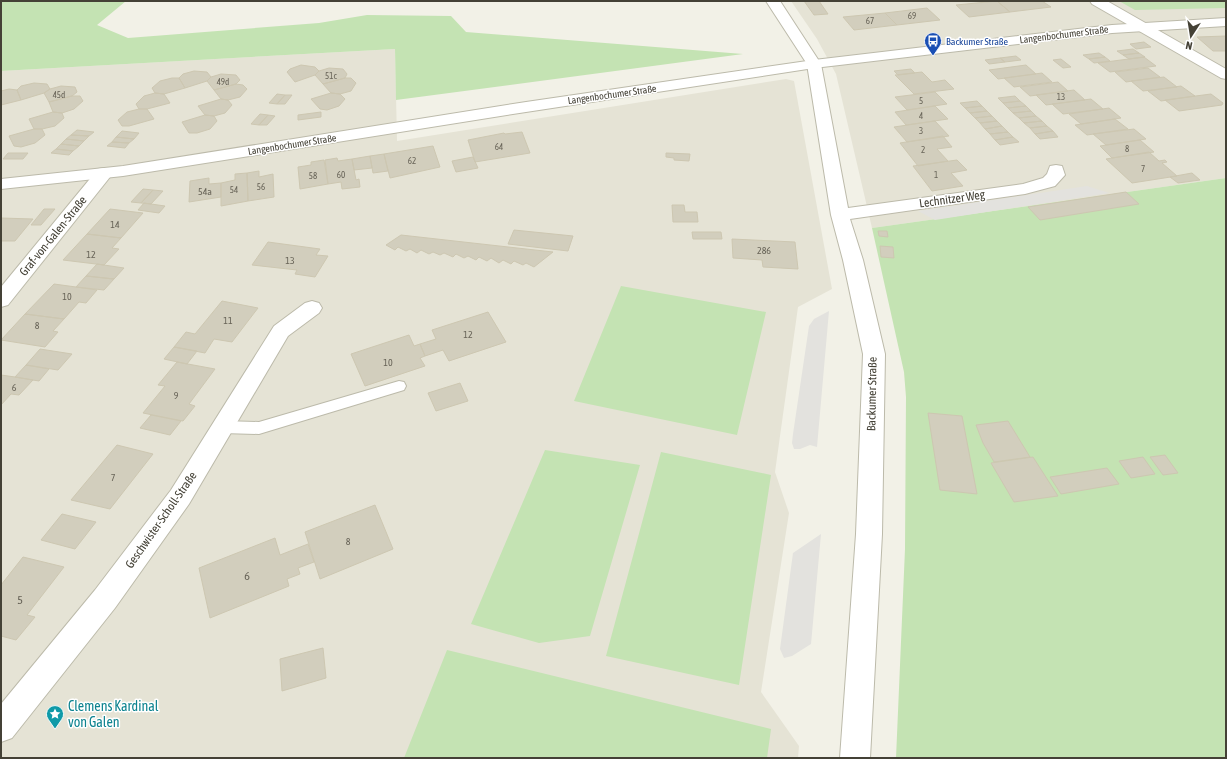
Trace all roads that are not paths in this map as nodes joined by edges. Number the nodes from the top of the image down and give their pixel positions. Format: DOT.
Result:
graph roads {
  1 [pos="773,1"];
  2 [pos="1097,1"];
  3 [pos="1226,22"];
  4 [pos="1139,26"];
  5 [pos="814,64"];
  6 [pos="1226,75"];
  7 [pos="1056,170"];
  8 [pos="104,173"];
  9 [pos="1,184"];
  10 [pos="840,215"];
  11 [pos="1,300"];
  12 [pos="312,308"];
  13 [pos="399,386"];
  14 [pos="222,427"];
  15 [pos="3,722"];
  16 [pos="855,758"];
  1 -- 5 [label="street, Backumer Straße"];
  2 -- 4 [label="street"];
  3 -- 4 [label="street, Langenbochumer Straße"];
  4 -- 5 [label="street, Langenbochumer Straße"];
  4 -- 6 [label="street"];
  5 -- 8 [label="street, Langenbochumer Straße"];
  5 -- 10 [label="street, Backumer Straße"];
  7 -- 10 [label="street, Lechnitzer Weg"];
  8 -- 9 [label="street, Langenbochumer Straße"];
  8 -- 11 [label="street, Graf-von-Galen-Straße"];
  10 -- 16 [label="street, Backumer Straße"];
  12 -- 14 [label="street, Geschwister-Scholl-Straße"];
  13 -- 14 [label="lane"];
  14 -- 15 [label="street, Geschwister-Scholl-Straße"];
}
